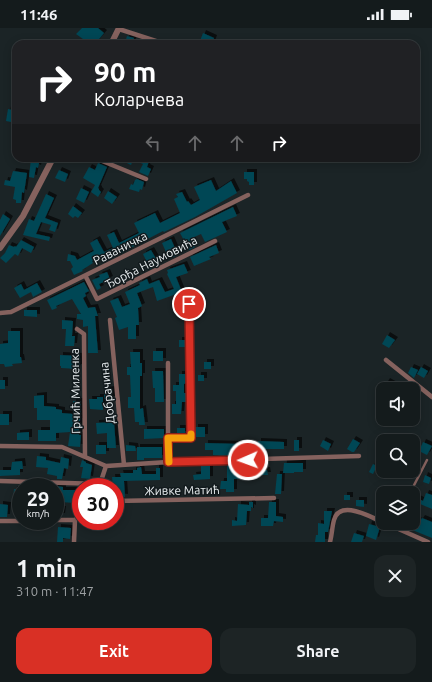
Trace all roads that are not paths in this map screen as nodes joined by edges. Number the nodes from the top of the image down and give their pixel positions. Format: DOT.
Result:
graph roads {
  1 [pos="119,28"];
  2 [pos="113,40"];
  3 [pos="154,40"];
  4 [pos="51,162"];
  5 [pos="104,162"];
  6 [pos="146,180"];
  7 [pos="248,195"];
  8 [pos="214,241"];
  9 [pos="0,248"];
  10 [pos="86,277"];
  11 [pos="189,304"];
  12 [pos="0,312"];
  13 [pos="110,320"];
  14 [pos="77,329"];
  15 [pos="386,360"];
  16 [pos="168,363"];
  17 [pos="432,397"];
  18 [pos="168,438"];
  19 [pos="0,446"];
  20 [pos="86,456"];
  21 [pos="359,456"];
  22 [pos="427,460"];
  23 [pos="168,462"];
  24 [pos="124,465"];
  25 [pos="106,466"];
  26 [pos="102,478"];
  27 [pos="0,481"];
  28 [pos="72,484"];
  29 [pos="414,486"];
  30 [pos="274,498"];
  31 [pos="124,501"];
  32 [pos="0,520"];
  33 [pos="376,520"];
  34 [pos="12,521"];
  35 [pos="75,530"];
  36 [pos="405,530"];
  37 [pos="74,542"];
  38 [pos="330,542"];
  39 [pos="428,542"];
  1 -- 2 [label="street"];
  1 -- 3 [label="street"];
  4 -- 9 [label="street"];
  5 -- 6 [label="street"];
  7 -- 10 [label="street, Раваничка"];
  8 -- 10 [label="street, Ђорђа Наумовића"];
  10 -- 12 [label="street, Раваничка"];
  11 -- 18 [label="street"];
  13 -- 24 [label="street, Добрачина"];
  14 -- 20 [label="street, Грчић Миленка"];
  15 -- 17 [label="street"];
  16 -- 18 [label="street"];
  18 -- 23 [label="street"];
  19 -- 20 [label="street"];
  20 -- 25 [label="street"];
  21 -- 23 [label="street"];
  22 -- 29 [label="lane"];
  23 -- 24 [label="street"];
  24 -- 25 [label="street"];
  25 -- 26 [label="street"];
  27 -- 28 [label="street"];
  30 -- 31 [label="street, Живке Матић"];
  32 -- 34 [label="street"];
  33 -- 38 [label="street"];
  35 -- 37 [label="street"];
  36 -- 39 [label="street"];
}
